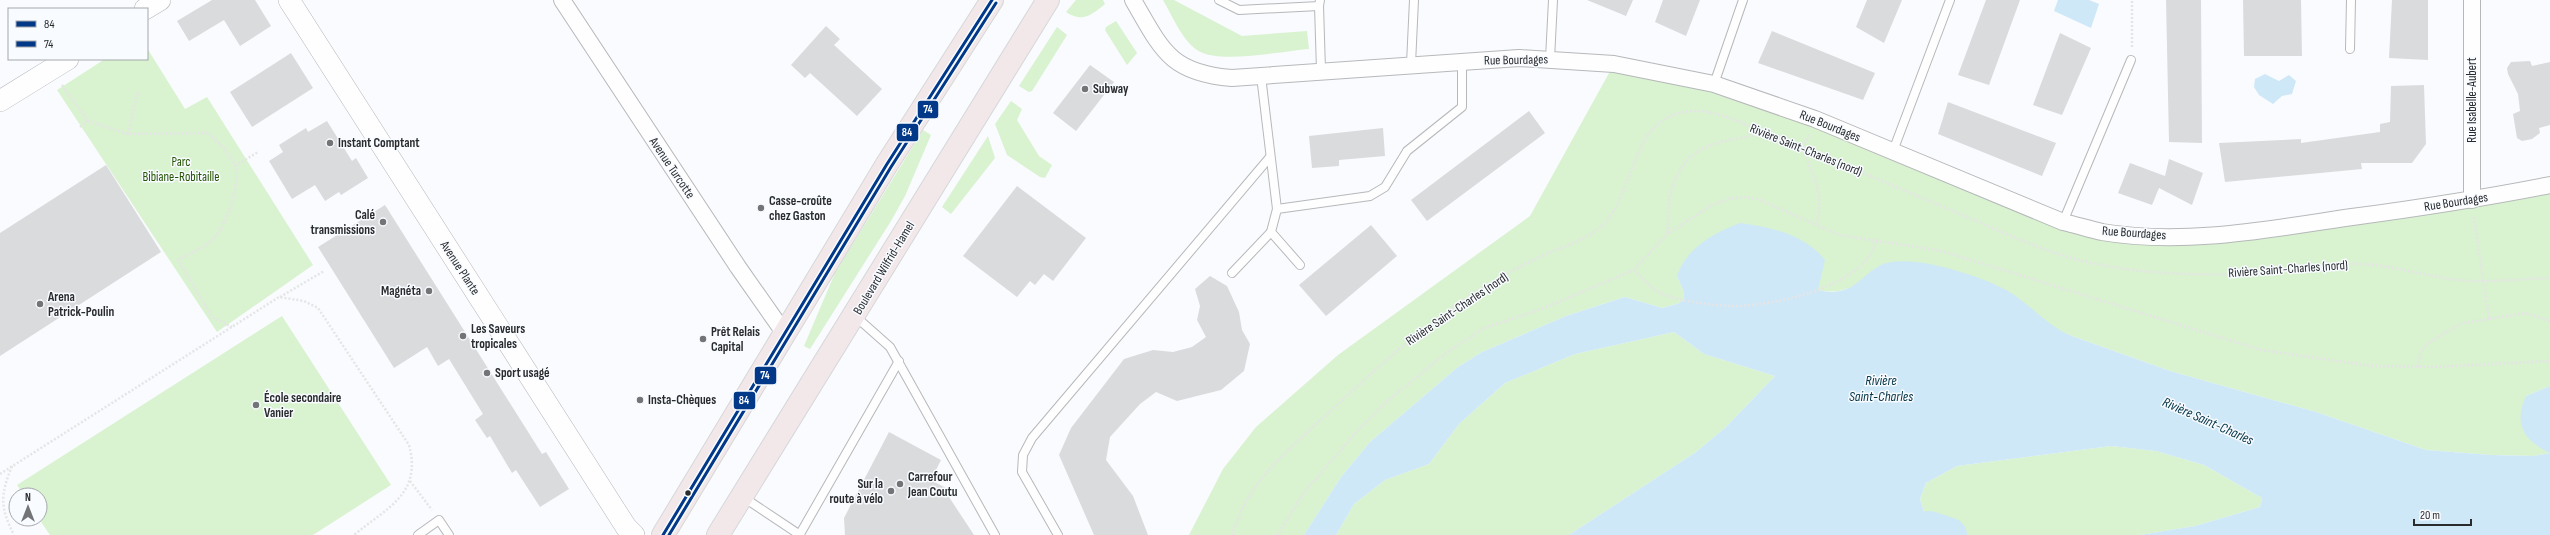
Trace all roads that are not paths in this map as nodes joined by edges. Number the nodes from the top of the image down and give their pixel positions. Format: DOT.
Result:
graph roads {
  1 [pos="160,0"];
  2 [pos="289,0"];
  3 [pos="562,0"];
  4 [pos="992,0"];
  5 [pos="1048,0"];
  6 [pos="1133,0"];
  7 [pos="1218,0"];
  8 [pos="1414,0"];
  9 [pos="1553,0"];
  10 [pos="1743,0"];
  11 [pos="1950,0"];
  12 [pos="2351,0"];
  13 [pos="2472,0"];
  14 [pos="1320,3"];
  15 [pos="147,8"];
  16 [pos="2350,49"];
  17 [pos="1550,59"];
  18 [pos="66,60"];
  19 [pos="2131,60"];
  20 [pos="1462,61"];
  21 [pos="1411,64"];
  22 [pos="1321,70"];
  23 [pos="1261,76"];
  24 [pos="1714,84"];
  25 [pos="0,101"];
  26 [pos="1893,151"];
  27 [pos="1270,157"];
  28 [pos="2550,185"];
  29 [pos="2472,200"];
  30 [pos="1277,209"];
  31 [pos="2063,222"];
  32 [pos="1271,232"];
  33 [pos="1300,265"];
  34 [pos="1232,273"];
  35 [pos="855,316"];
  36 [pos="785,334"];
  37 [pos="899,361"];
  38 [pos="742,497"];
  39 [pos="800,534"];
  40 [pos="418,535"];
  41 [pos="449,535"];
  42 [pos="634,535"];
  43 [pos="663,535"];
  44 [pos="718,535"];
  45 [pos="995,535"];
  46 [pos="1058,535"];
  1 -- 15 [label="street"];
  2 -- 42 [label="street, Avenue Plante"];
  3 -- 36 [label="street, Avenue Turcotte"];
  4 -- 36 [label="main road"];
  5 -- 35 [label="main road, Boulevard Wilfrid-Hamel"];
  6 -- 23 [label="street, Rue Bourdages"];
  7 -- 14 [label="lane"];
  8 -- 21 [label="lane"];
  9 -- 17 [label="lane"];
  10 -- 24 [label="lane"];
  11 -- 26 [label="lane"];
  12 -- 16 [label="lane"];
  13 -- 29 [label="street, Rue Isabelle-Aubert"];
  14 -- 22 [label="lane"];
  17 -- 20 [label="street, Rue Bourdages"];
  17 -- 24 [label="street, Rue Bourdages"];
  18 -- 25 [label="street"];
  19 -- 31 [label="lane"];
  20 -- 21 [label="street, Rue Bourdages"];
  20 -- 30 [label="lane"];
  21 -- 22 [label="street, Rue Bourdages"];
  22 -- 23 [label="street, Rue Bourdages"];
  23 -- 27 [label="lane"];
  24 -- 26 [label="street, Rue Bourdages"];
  26 -- 31 [label="street, Rue Bourdages"];
  27 -- 30 [label="lane"];
  27 -- 46 [label="lane"];
  28 -- 29 [label="street, Rue Bourdages"];
  29 -- 31 [label="street, Rue Bourdages"];
  30 -- 32 [label="lane"];
  32 -- 33 [label="lane"];
  32 -- 34 [label="lane"];
  35 -- 37 [label="lane"];
  35 -- 38 [label="main road, Boulevard Wilfrid-Hamel"];
  36 -- 43 [label="main road"];
  37 -- 39 [label="lane"];
  37 -- 45 [label="lane"];
  38 -- 39 [label="lane"];
  38 -- 44 [label="main road, Boulevard Wilfrid-Hamel"];
  40 -- 41 [label="lane"];
}
